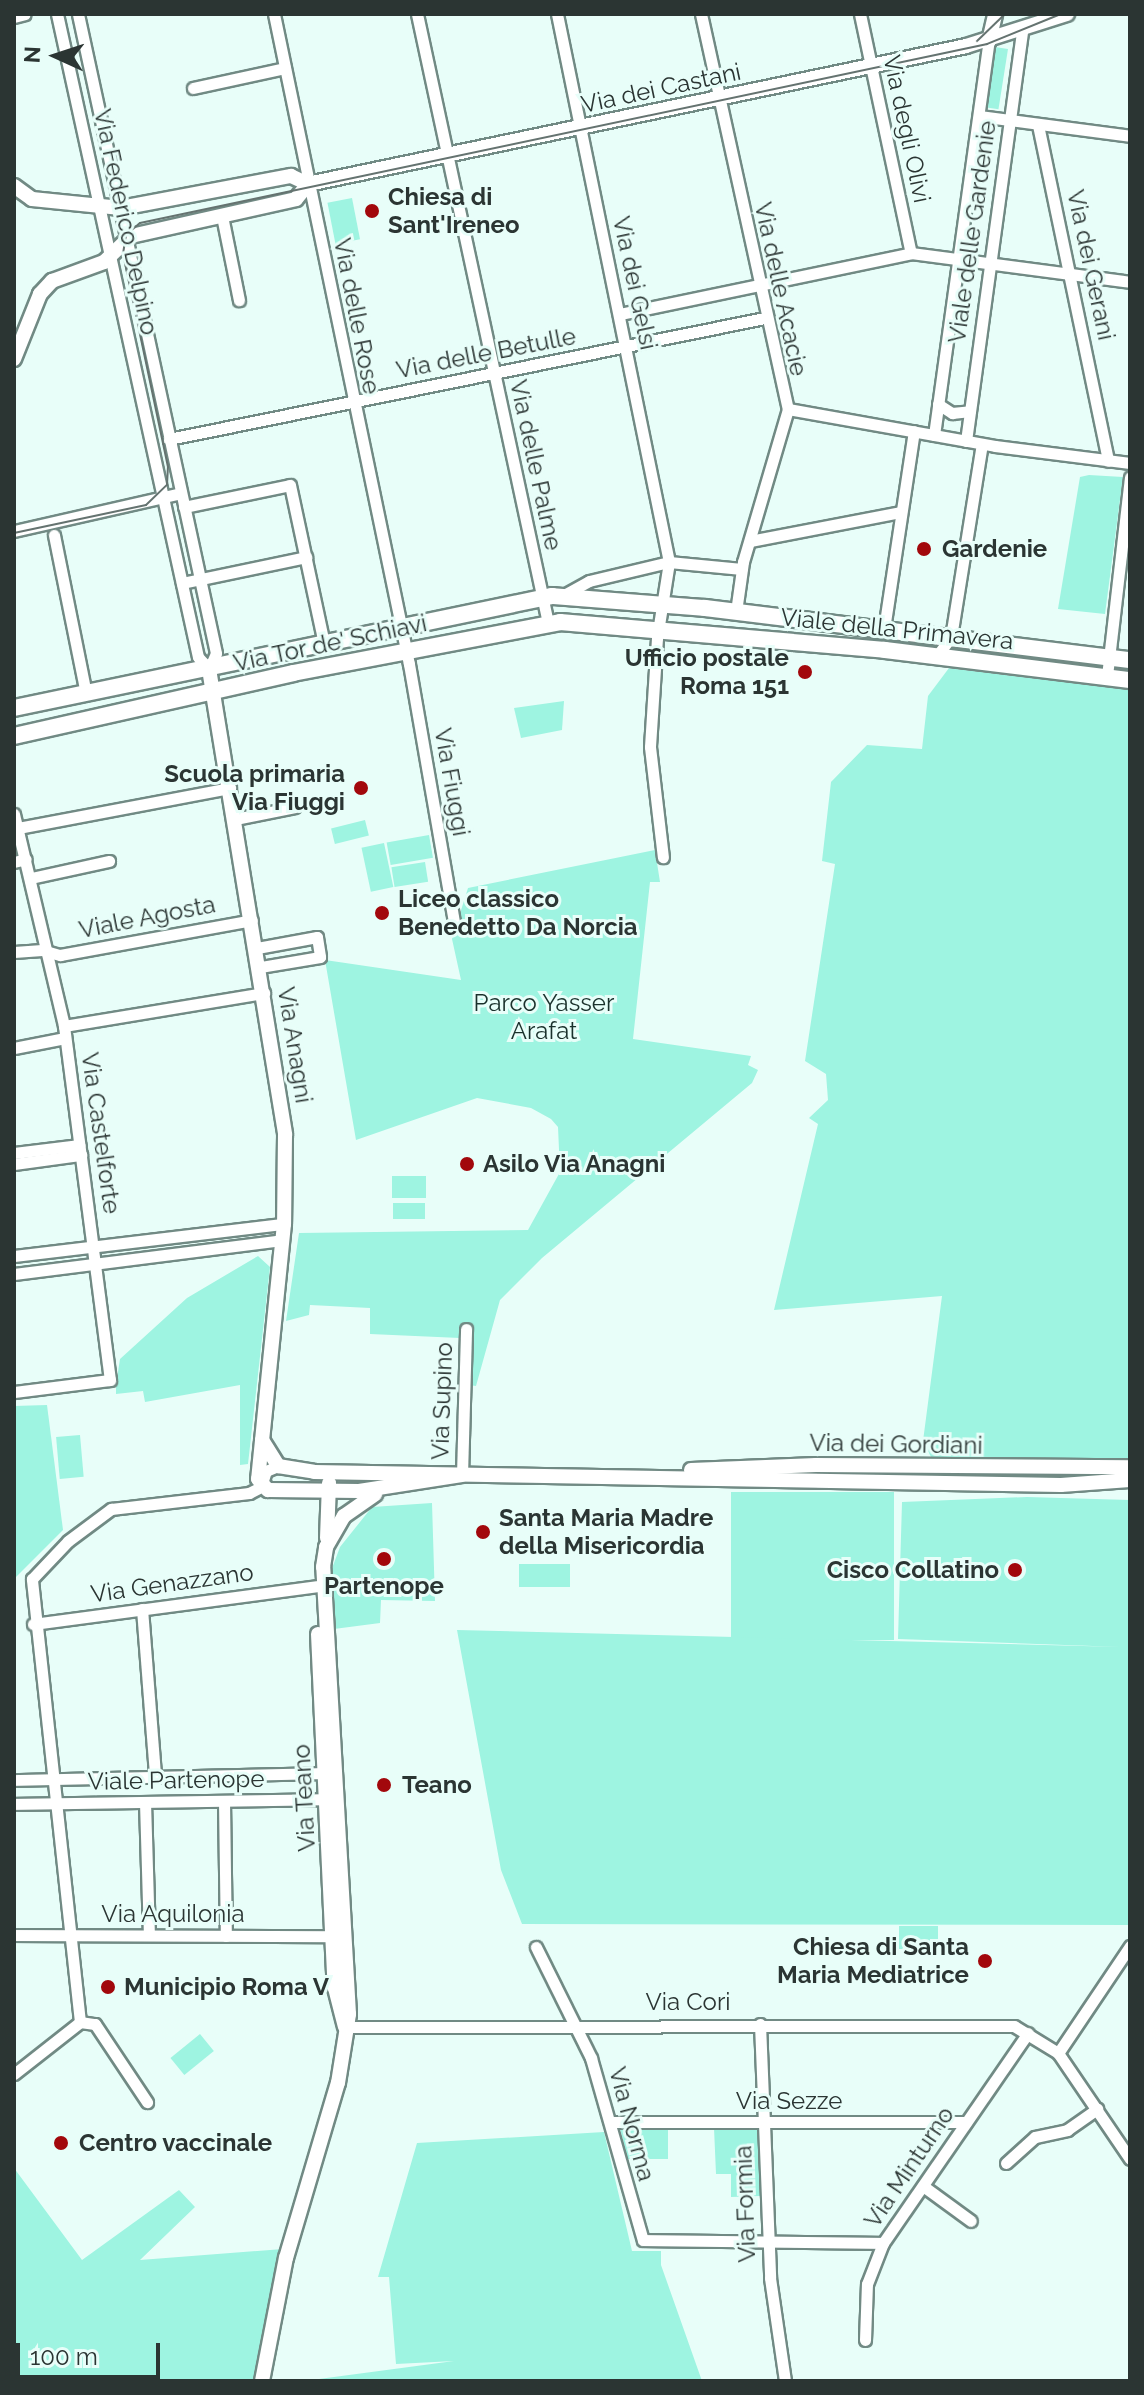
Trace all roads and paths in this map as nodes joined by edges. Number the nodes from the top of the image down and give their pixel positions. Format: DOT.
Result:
graph roads {
  1 [pos="25,14"];
  2 [pos="57,14"];
  3 [pos="78,14"];
  4 [pos="274,14"];
  5 [pos="417,14"];
  6 [pos="557,14"];
  7 [pos="701,14"];
  8 [pos="860,14"];
  9 [pos="995,14"];
  10 [pos="1067,14"];
  11 [pos="14,17"];
  12 [pos="1022,30"];
  13 [pos="989,41"];
  14 [pos="871,66"];
  15 [pos="285,68"];
  16 [pos="193,88"];
  17 [pos="718,98"];
  18 [pos="979,116"];
  19 [pos="1009,121"];
  20 [pos="1038,125"];
  21 [pos="580,127"];
  22 [pos="1130,136"];
  23 [pos="448,155"];
  24 [pos="308,184"];
  25 [pos="14,186"];
  26 [pos="100,203"];
  27 [pos="121,208"];
  28 [pos="222,216"];
  29 [pos="127,238"];
  30 [pos="911,253"];
  31 [pos="111,256"];
  32 [pos="957,261"];
  33 [pos="990,265"];
  34 [pos="1072,275"];
  35 [pos="1130,282"];
  36 [pos="758,284"];
  37 [pos="239,300"];
  38 [pos="620,314"];
  39 [pos="764,318"];
  40 [pos="627,349"];
  41 [pos="14,359"];
  42 [pos="494,374"];
  43 [pos="352,401"];
  44 [pos="938,404"];
  45 [pos="788,409"];
  46 [pos="970,411"];
  47 [pos="914,431"];
  48 [pos="934,435"];
  49 [pos="169,439"];
  50 [pos="966,441"];
  51 [pos="982,444"];
  52 [pos="1108,461"];
  53 [pos="1130,463"];
  54 [pos="1130,477"];
  55 [pos="181,493"];
  56 [pos="163,497"];
  57 [pos="184,507"];
  58 [pos="901,512"];
  59 [pos="14,531"];
  60 [pos="54,535"];
  61 [pos="750,541"];
  62 [pos="1125,555"];
  63 [pos="306,557"];
  64 [pos="669,562"];
  65 [pos="742,569"];
  66 [pos="604,576"];
  67 [pos="200,579"];
  68 [pos="182,583"];
  69 [pos="562,596"];
  70 [pos="542,597"];
  71 [pos="595,599"];
  72 [pos="665,604"];
  73 [pos="736,612"];
  74 [pos="548,623"];
  75 [pos="399,627"];
  76 [pos="659,628"];
  77 [pos="884,629"];
  78 [pos="951,637"];
  79 [pos="324,643"];
  80 [pos="404,651"];
  81 [pos="936,657"];
  82 [pos="1108,658"];
  83 [pos="1130,660"];
  84 [pos="209,669"];
  85 [pos="1107,676"];
  86 [pos="1130,680"];
  87 [pos="86,693"];
  88 [pos="213,693"];
  89 [pos="14,708"];
  90 [pos="14,736"];
  91 [pos="230,788"];
  92 [pos="295,807"];
  93 [pos="235,819"];
  94 [pos="15,820"];
  95 [pos="663,857"];
  96 [pos="20,860"];
  97 [pos="109,861"];
  98 [pos="31,878"];
  99 [pos="252,920"];
  100 [pos="454,922"];
  101 [pos="257,948"];
  102 [pos="14,952"];
  103 [pos="51,954"];
  104 [pos="260,967"];
  105 [pos="264,993"];
  106 [pos="65,1032"];
  107 [pos="14,1048"];
  108 [pos="81,1150"];
  109 [pos="14,1153"];
  110 [pos="14,1164"];
  111 [pos="284,1224"];
  112 [pos="282,1240"];
  113 [pos="94,1246"];
  114 [pos="14,1256"];
  115 [pos="97,1264"];
  116 [pos="14,1274"];
  117 [pos="466,1329"];
  118 [pos="14,1392"];
  119 [pos="261,1432"];
  120 [pos="278,1466"];
  121 [pos="1130,1467"];
  122 [pos="314,1472"];
  123 [pos="662,1474"];
  124 [pos="462,1475"];
  125 [pos="1130,1480"];
  126 [pos="262,1486"];
  127 [pos="305,1490"];
  128 [pos="387,1490"];
  129 [pos="330,1491"];
  130 [pos="329,1523"];
  131 [pos="326,1547"];
  132 [pos="323,1567"];
  133 [pos="316,1586"];
  134 [pos="142,1609"];
  135 [pos="33,1624"];
  136 [pos="327,1708"];
  137 [pos="331,1773"];
  138 [pos="155,1776"];
  139 [pos="51,1779"];
  140 [pos="14,1780"];
  141 [pos="224,1801"];
  142 [pos="145,1802"];
  143 [pos="333,1802"];
  144 [pos="54,1803"];
  145 [pos="14,1804"];
  146 [pos="14,1935"];
  147 [pos="149,1935"];
  148 [pos="68,1936"];
  149 [pos="226,1936"];
  150 [pos="332,1936"];
  151 [pos="1130,1946"];
  152 [pos="536,1947"];
  153 [pos="341,1989"];
  154 [pos="80,2022"];
  155 [pos="577,2024"];
  156 [pos="760,2024"];
  157 [pos="345,2027"];
  158 [pos="1028,2033"];
  159 [pos="1058,2053"];
  160 [pos="14,2074"];
  161 [pos="147,2102"];
  162 [pos="1097,2109"];
  163 [pos="611,2122"];
  164 [pos="966,2122"];
  165 [pos="764,2123"];
  166 [pos="1130,2159"];
  167 [pos="1006,2163"];
  168 [pos="923,2186"];
  169 [pos="971,2221"];
  170 [pos="883,2243"];
  171 [pos="769,2244"];
  172 [pos="865,2340"];
  173 [pos="262,2381"];
  174 [pos="785,2381"];
  1 -- 11 [label="street"];
  2 -- 26 [label="street, Via Federico Delpino"];
  3 -- 27 [label="street, Via Federico Delpino"];
  4 -- 15 [label="street, Via delle Rose"];
  5 -- 23 [label="street, Via delle Palme"];
  6 -- 21 [label="street, Via dei Gelsi"];
  7 -- 17 [label="street, Via delle Acacie"];
  8 -- 14 [label="street, Via degli Olivi"];
  9 -- 13 [label="street"];
  10 -- 12 [label="street, Via dei Castani"];
  12 -- 13 [label="street, Via dei Castani"];
  12 -- 19 [label="street, Viale delle Gardenie"];
  13 -- 14 [label="street, Via dei Castani"];
  13 -- 18 [label="street, Viale delle Gardenie"];
  14 -- 17 [label="street, Via dei Castani"];
  14 -- 30 [label="street, Via degli Olivi"];
  15 -- 16 [label="street"];
  15 -- 24 [label="street, Via delle Rose"];
  17 -- 21 [label="street, Via dei Castani"];
  17 -- 36 [label="street, Via delle Acacie"];
  18 -- 19 [label="street"];
  18 -- 32 [label="street, Viale delle Gardenie"];
  19 -- 20 [label="street"];
  19 -- 33 [label="street, Viale delle Gardenie"];
  20 -- 22 [label="street"];
  20 -- 34 [label="street, Via dei Gerani"];
  21 -- 23 [label="street, Via dei Castani"];
  21 -- 38 [label="street, Via dei Gelsi"];
  23 -- 24 [label="street, Via dei Castani"];
  23 -- 42 [label="street, Via delle Palme"];
  24 -- 27 [label="street"];
  24 -- 28 [label="street"];
  24 -- 43 [label="street, Via delle Rose"];
  25 -- 26 [label="street"];
  26 -- 27 [label="street"];
  26 -- 31 [label="street, Via Federico Delpino"];
  27 -- 29 [label="street, Via Federico Delpino"];
  28 -- 29 [label="street"];
  28 -- 37 [label="street"];
  29 -- 31 [label="street"];
  29 -- 49 [label="street, Via Federico Delpino"];
  30 -- 32 [label="street"];
  30 -- 36 [label="street"];
  31 -- 41 [label="street"];
  31 -- 56 [label="street, Via Federico Delpino"];
  32 -- 33 [label="street"];
  32 -- 44 [label="street, Viale delle Gardenie"];
  33 -- 34 [label="street"];
  33 -- 46 [label="street, Viale delle Gardenie"];
  34 -- 35 [label="street"];
  34 -- 52 [label="street, Via dei Gerani"];
  36 -- 38 [label="street"];
  36 -- 39 [label="street, Via delle Acacie"];
  38 -- 40 [label="street, Via dei Gelsi"];
  39 -- 40 [label="street, Via delle Betulle"];
  39 -- 45 [label="street, Via delle Acacie"];
  40 -- 42 [label="street, Via delle Betulle"];
  40 -- 64 [label="street, Via dei Gelsi"];
  42 -- 43 [label="street, Via delle Betulle"];
  42 -- 70 [label="street, Via delle Palme"];
  43 -- 49 [label="street, Via delle Betulle"];
  43 -- 75 [label="street, Via delle Rose"];
  44 -- 46 [label="street"];
  44 -- 48 [label="street, Viale delle Gardenie"];
  45 -- 47 [label="street"];
  45 -- 61 [label="street, Via delle Acacie"];
  46 -- 50 [label="street, Viale delle Gardenie"];
  47 -- 48 [label="street"];
  47 -- 58 [label="street"];
  48 -- 50 [label="street"];
  49 -- 55 [label="street, Via Federico Delpino"];
  50 -- 51 [label="street"];
  51 -- 52 [label="street"];
  51 -- 78 [label="street"];
  52 -- 53 [label="street"];
  54 -- 62 [label="street"];
  55 -- 56 [label="street"];
  55 -- 57 [label="street, Via Federico Delpino"];
  56 -- 59 [label="street"];
  56 -- 68 [label="street, Via Federico Delpino"];
  57 -- 63 [label="street"];
  57 -- 67 [label="street"];
  58 -- 61 [label="street"];
  58 -- 77 [label="street"];
  60 -- 87 [label="street"];
  61 -- 65 [label="street, Via delle Acacie"];
  62 -- 82 [label="street"];
  63 -- 67 [label="street"];
  63 -- 79 [label="street"];
  64 -- 65 [label="street, Via Tor de' Schiavi"];
  64 -- 66 [label="street, Via Tor de' Schiavi"];
  64 -- 72 [label="street, Via dei Gelsi"];
  65 -- 73 [label="street, Via delle Acacie"];
  66 -- 69 [label="street, Via Tor de' Schiavi"];
  66 -- 71 [label="street"];
  67 -- 68 [label="street"];
  67 -- 84 [label="street"];
  68 -- 84 [label="street"];
  69 -- 70 [label="main road, Via Tor de' Schiavi"];
  69 -- 71 [label="main road, Via Tor de' Schiavi"];
  70 -- 74 [label="street, Via delle Palme"];
  70 -- 75 [label="main road, Via Tor de' Schiavi"];
  71 -- 72 [label="main road, Via Tor de' Schiavi"];
  72 -- 73 [label="main road, Viale della Primavera"];
  72 -- 76 [label="street, Via dei Gelsi"];
  73 -- 77 [label="main road, Viale della Primavera"];
  74 -- 76 [label="main road, Via Tor de' Schiavi"];
  74 -- 80 [label="main road, Via Tor de' Schiavi"];
  75 -- 79 [label="main road, Via Tor de' Schiavi"];
  75 -- 80 [label="street, Via delle Rose"];
  76 -- 81 [label="main road, Viale della Primavera"];
  76 -- 95 [label="street, Via dei Gelsi"];
  77 -- 78 [label="main road, Viale della Primavera"];
  78 -- 81 [label="street"];
  78 -- 82 [label="main road, Viale della Primavera"];
  79 -- 84 [label="main road, Via Tor de' Schiavi"];
  80 -- 88 [label="main road, Via Tor de' Schiavi"];
  80 -- 100 [label="street, Via Fiuggi"];
  81 -- 85 [label="main road, Viale della Primavera"];
  82 -- 83 [label="main road, Viale della Primavera"];
  82 -- 85 [label="street"];
  84 -- 87 [label="main road, Via Tor de' Schiavi"];
  84 -- 88 [label="street, Via Anagni"];
  85 -- 86 [label="main road, Viale della Primavera"];
  87 -- 89 [label="main road, Via Tor de' Schiavi"];
  88 -- 90 [label="main road, Via Tor de' Schiavi"];
  88 -- 91 [label="street, Via Anagni"];
  91 -- 93 [label="street, Via Anagni"];
  91 -- 94 [label="street"];
  92 -- 93 [label="street"];
  93 -- 99 [label="street, Via Anagni"];
  94 -- 96 [label="street, Via Castelforte"];
  96 -- 98 [label="street, Via Castelforte"];
  97 -- 98 [label="street"];
  98 -- 103 [label="street, Via Castelforte"];
  99 -- 101 [label="street, Via Anagni"];
  99 -- 103 [label="street, Viale Agosta"];
  101 -- 104 [label="street, Via Anagni"];
  101 -- 104 [label="street"];
  102 -- 103 [label="street, Viale Agosta"];
  103 -- 106 [label="street, Via Castelforte"];
  104 -- 105 [label="street, Via Anagni"];
  105 -- 106 [label="street"];
  105 -- 111 [label="street, Via Anagni"];
  106 -- 107 [label="street"];
  106 -- 108 [label="street, Via Castelforte"];
  108 -- 109 [label="street"];
  108 -- 110 [label="street"];
  108 -- 113 [label="street, Via Castelforte"];
  111 -- 112 [label="street, Via Anagni"];
  111 -- 113 [label="street"];
  112 -- 115 [label="street"];
  112 -- 119 [label="street, Via Anagni"];
  113 -- 114 [label="street"];
  113 -- 115 [label="street, Via Castelforte"];
  115 -- 116 [label="street"];
  115 -- 118 [label="street, Via Castelforte"];
  117 -- 124 [label="street, Via Supino"];
  119 -- 120 [label="street"];
  119 -- 126 [label="street, Via Anagni"];
  120 -- 122 [label="street, Via dei Gordiani"];
  120 -- 126 [label="street"];
  121 -- 123 [label="street, Via dei Gordiani"];
  122 -- 124 [label="street, Via dei Gordiani"];
  122 -- 129 [label="street"];
  123 -- 124 [label="street, Via dei Gordiani"];
  123 -- 125 [label="street, Via dei Gordiani"];
  124 -- 128 [label="street, Via dei Gordiani"];
  126 -- 127 [label="street, Via dei Gordiani"];
  126 -- 135 [label="street, Via dei Gordiani"];
  127 -- 129 [label="street, Via dei Gordiani"];
  127 -- 130 [label="street"];
  128 -- 129 [label="street, Via dei Gordiani"];
  128 -- 131 [label="street, Via Teano"];
  129 -- 130 [label="street"];
  130 -- 131 [label="street"];
  131 -- 132 [label="street, Via Teano"];
  132 -- 133 [label="street, Via Teano"];
  132 -- 136 [label="street, Via Teano"];
  133 -- 134 [label="street, Via Genazzano"];
  133 -- 136 [label="street, Via Teano"];
  134 -- 135 [label="street, Via Genazzano"];
  134 -- 138 [label="street"];
  135 -- 139 [label="street, Via dei Gordiani"];
  136 -- 137 [label="street, Via Teano"];
  137 -- 138 [label="street, Viale Partenope"];
  137 -- 143 [label="street, Via Teano"];
  138 -- 139 [label="street, Viale Partenope"];
  139 -- 140 [label="street, Viale Partenope"];
  139 -- 144 [label="street, Via dei Gordiani"];
  141 -- 142 [label="street, Viale Partenope"];
  141 -- 143 [label="street, Viale Partenope"];
  141 -- 149 [label="street"];
  142 -- 144 [label="street, Viale Partenope"];
  142 -- 147 [label="street"];
  143 -- 150 [label="street, Via Teano"];
  143 -- 153 [label="street, Via Teano"];
  144 -- 145 [label="street, Viale Partenope"];
  144 -- 148 [label="street, Via dei Gordiani"];
  146 -- 148 [label="street, Via Aquilonia"];
  147 -- 148 [label="street, Via Aquilonia"];
  147 -- 149 [label="street, Via Aquilonia"];
  148 -- 154 [label="street, Via dei Gordiani"];
  149 -- 150 [label="street, Via Aquilonia"];
  150 -- 153 [label="street, Via Teano"];
  151 -- 159 [label="street"];
  152 -- 155 [label="street, Via Norma"];
  153 -- 157 [label="street, Via Teano"];
  154 -- 160 [label="street"];
  154 -- 161 [label="street"];
  155 -- 156 [label="street, Via Cori"];
  155 -- 157 [label="street, Via Cori"];
  155 -- 163 [label="street, Via Norma"];
  156 -- 158 [label="street, Via Cori"];
  156 -- 165 [label="street, Via Formia"];
  157 -- 173 [label="street, Via Teano"];
  158 -- 159 [label="street"];
  158 -- 164 [label="street, Via Minturno"];
  159 -- 162 [label="street"];
  162 -- 166 [label="street"];
  162 -- 167 [label="street"];
  163 -- 165 [label="street, Via Sezze"];
  163 -- 171 [label="street, Via Norma"];
  164 -- 165 [label="street, Via Sezze"];
  164 -- 168 [label="street, Via Minturno"];
  165 -- 171 [label="street, Via Formia"];
  168 -- 169 [label="street"];
  168 -- 170 [label="street, Via Minturno"];
  170 -- 171 [label="street"];
  170 -- 172 [label="street, Via Minturno"];
  171 -- 174 [label="street, Via Formia"];
}
